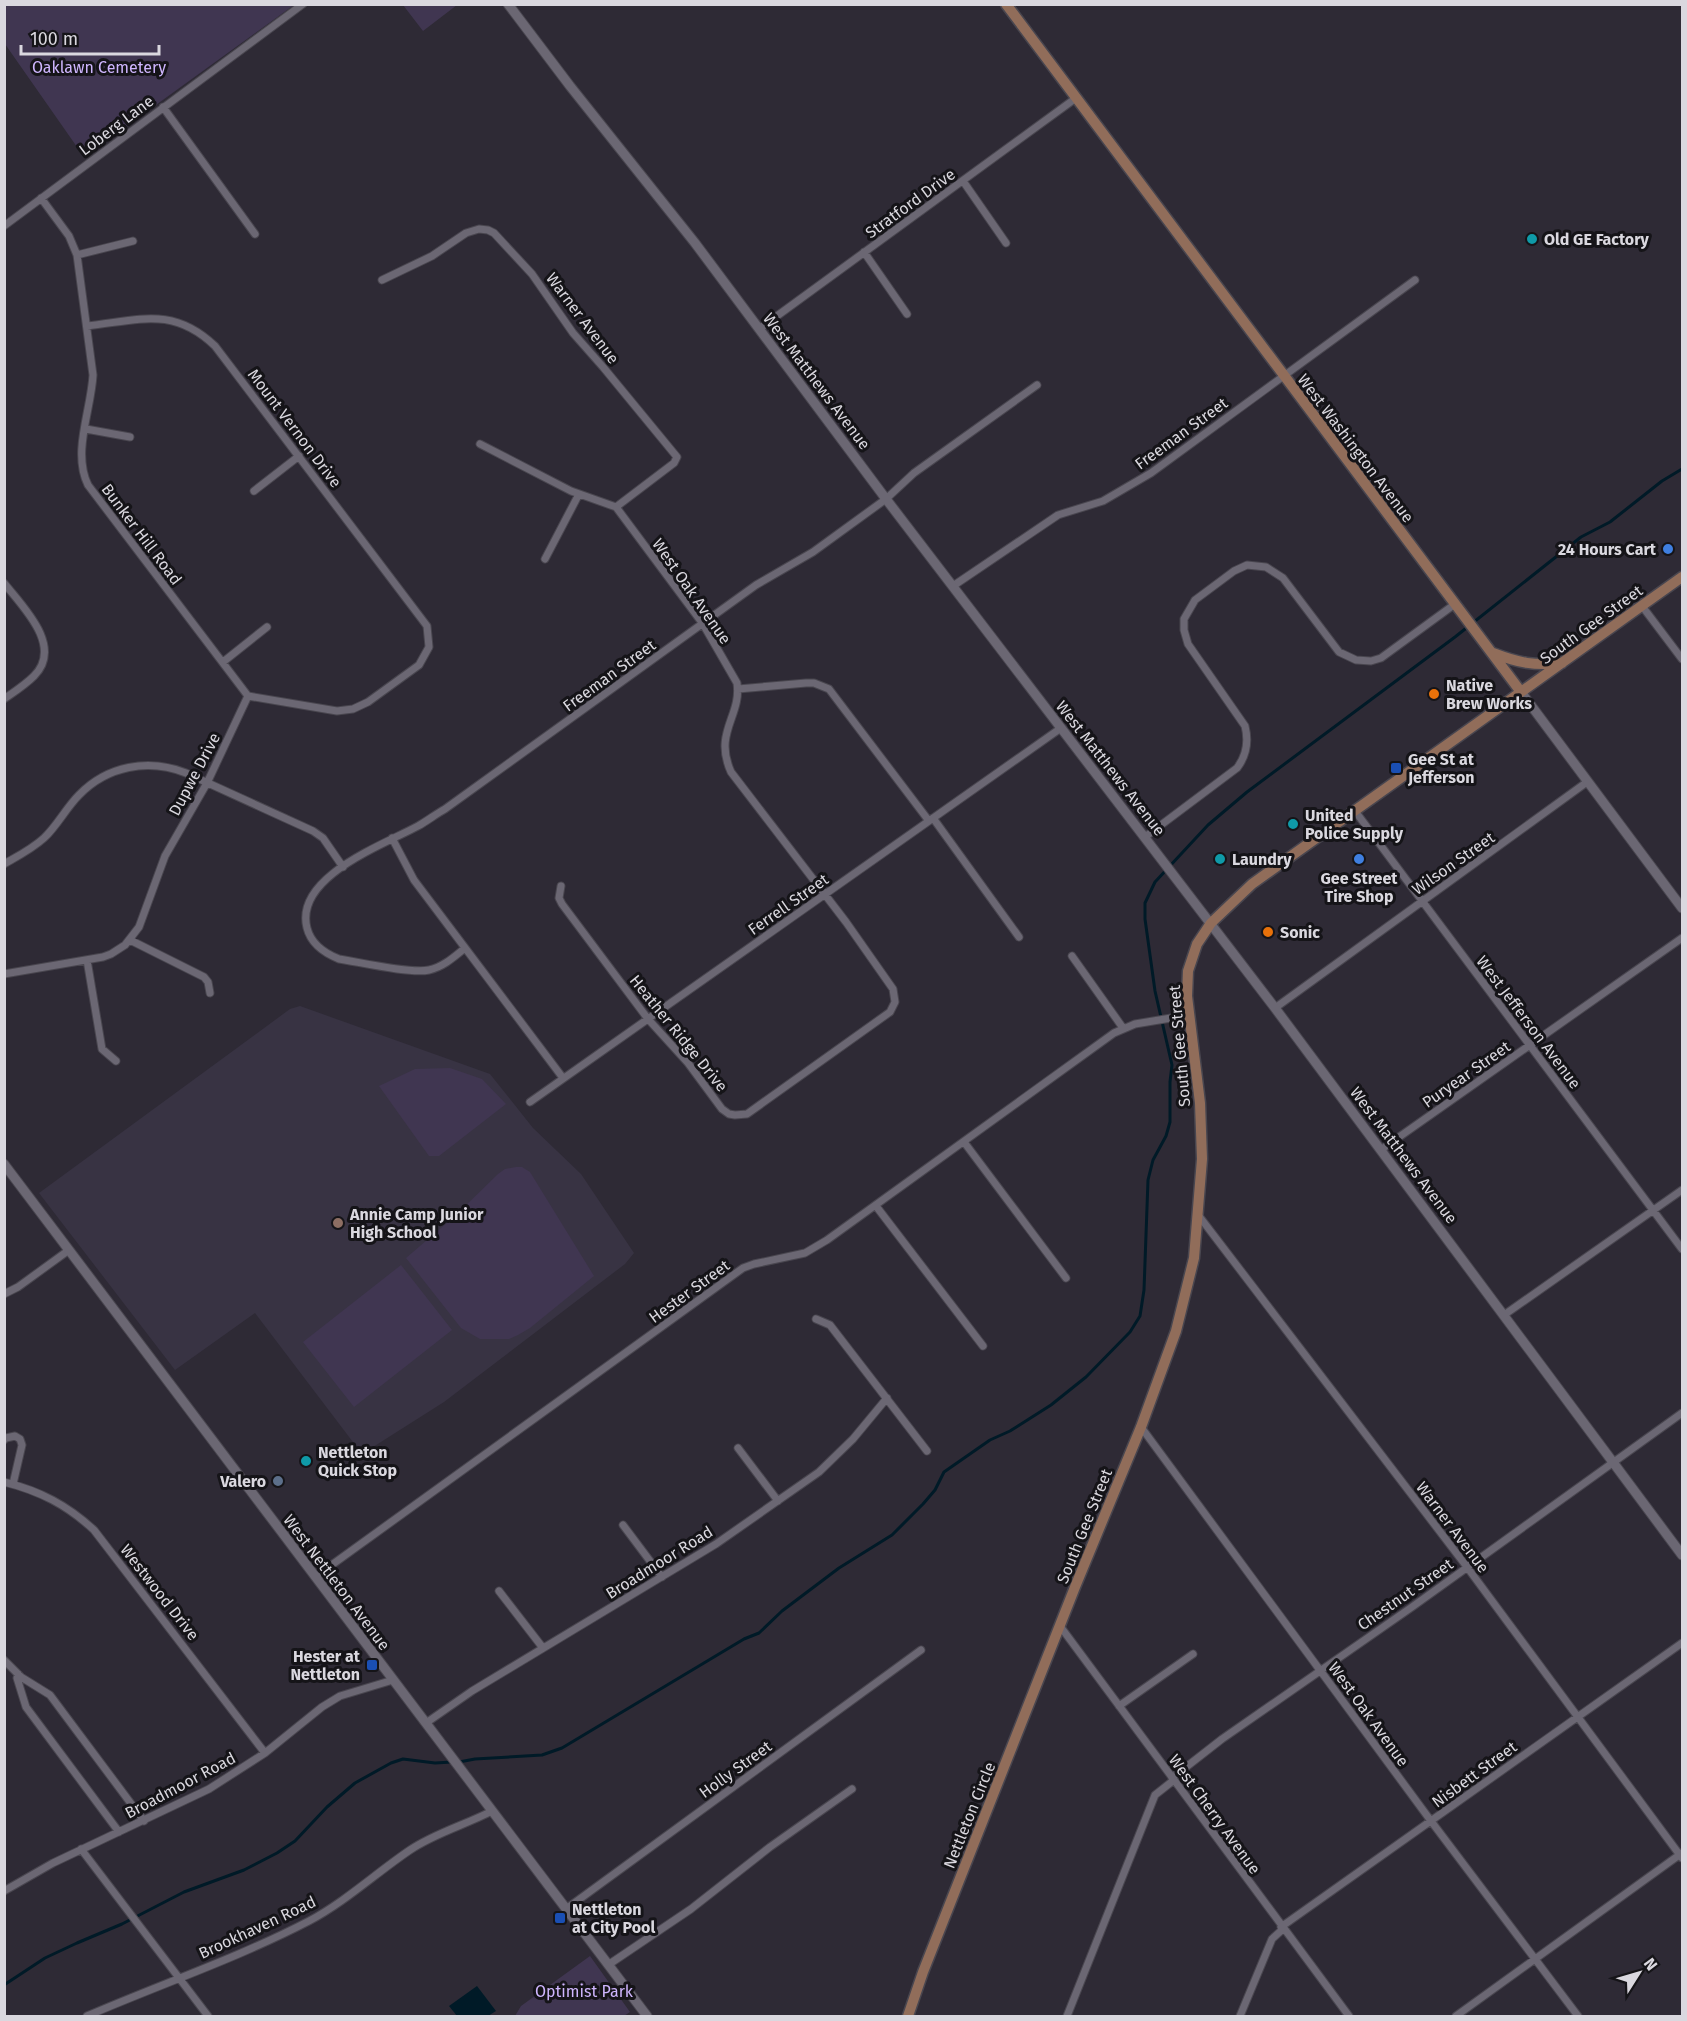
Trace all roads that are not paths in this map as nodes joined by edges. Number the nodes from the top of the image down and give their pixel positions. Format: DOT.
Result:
graph roads {
  1 [pos="303,4"];
  2 [pos="508,4"];
  3 [pos="1006,4"];
  4 [pos="1076,98"];
  5 [pos="163,107"];
  6 [pos="963,181"];
  7 [pos="41,198"];
  8 [pos="4,226"];
  9 [pos="255,234"];
  10 [pos="133,241"];
  11 [pos="1006,243"];
  12 [pos="864,252"];
  13 [pos="77,255"];
  14 [pos="382,280"];
  15 [pos="1415,280"];
  16 [pos="907,314"];
  17 [pos="87,326"];
  18 [pos="759,329"];
  19 [pos="1282,375"];
  20 [pos="1037,385"];
  21 [pos="86,429"];
  22 [pos="130,437"];
  23 [pos="480,444"];
  24 [pos="299,456"];
  25 [pos="254,491"];
  26 [pos="579,494"];
  27 [pos="886,499"];
  28 [pos="616,507"];
  29 [pos="545,559"];
  30 [pos="1683,577"];
  31 [pos="4,583"];
  32 [pos="953,586"];
  33 [pos="1642,606"];
  34 [pos="1457,607"];
  35 [pos="703,624"];
  36 [pos="267,627"];
  37 [pos="1491,652"];
  38 [pos="1683,659"];
  39 [pos="223,662"];
  40 [pos="1562,663"];
  41 [pos="738,689"];
  42 [pos="1521,692"];
  43 [pos="248,696"];
  44 [pos="4,699"];
  45 [pos="1061,728"];
  46 [pos="1587,782"];
  47 [pos="207,783"];
  48 [pos="1355,811"];
  49 [pos="931,819"];
  50 [pos="1145,837"];
  51 [pos="392,838"];
  52 [pos="4,864"];
  53 [pos="343,867"];
  54 [pos="561,886"];
  55 [pos="823,896"];
  56 [pos="1421,902"];
  57 [pos="1683,908"];
  58 [pos="1210,923"];
  59 [pos="1019,937"];
  60 [pos="1683,938"];
  61 [pos="129,940"];
  62 [pos="465,948"];
  63 [pos="1072,956"];
  64 [pos="87,960"];
  65 [pos="4,974"];
  66 [pos="210,993"];
  67 [pos="1275,1008"];
  68 [pos="1189,1015"];
  69 [pos="648,1019"];
  70 [pos="1123,1028"];
  71 [pos="1530,1046"];
  72 [pos="116,1061"];
  73 [pos="563,1078"];
  74 [pos="530,1102"];
  75 [pos="964,1142"];
  76 [pos="1382,1149"];
  77 [pos="4,1164"];
  78 [pos="1683,1190"];
  79 [pos="876,1206"];
  80 [pos="1654,1211"];
  81 [pos="1199,1216"];
  82 [pos="1683,1249"];
  83 [pos="69,1251"];
  84 [pos="1066,1278"];
  85 [pos="4,1294"];
  86 [pos="1504,1315"];
  87 [pos="816,1319"];
  88 [pos="983,1346"];
  89 [pos="887,1398"];
  90 [pos="1683,1413"];
  91 [pos="1141,1427"];
  92 [pos="4,1440"];
  93 [pos="738,1448"];
  94 [pos="927,1451"];
  95 [pos="1613,1461"];
  96 [pos="4,1482"];
  97 [pos="14,1484"];
  98 [pos="778,1501"];
  99 [pos="623,1525"];
  100 [pos="1683,1555"];
  101 [pos="1467,1567"];
  102 [pos="315,1577"];
  103 [pos="662,1577"];
  104 [pos="500,1591"];
  105 [pos="1060,1626"];
  106 [pos="1683,1643"];
  107 [pos="543,1648"];
  108 [pos="921,1650"];
  109 [pos="1193,1654"];
  110 [pos="4,1660"];
  111 [pos="1320,1670"];
  112 [pos="18,1674"];
  113 [pos="393,1680"];
  114 [pos="1119,1706"];
  115 [pos="1578,1716"];
  116 [pos="426,1723"];
  117 [pos="265,1753"];
  118 [pos="1173,1779"];
  119 [pos="852,1789"];
  120 [pos="492,1811"];
  121 [pos="144,1821"];
  122 [pos="1431,1821"];
  123 [pos="119,1832"];
  124 [pos="81,1849"];
  125 [pos="1682,1855"];
  126 [pos="4,1891"];
  127 [pos="566,1909"];
  128 [pos="1282,1928"];
  129 [pos="1535,1959"];
  130 [pos="608,1965"];
  131 [pos="179,1978"];
  132 [pos="87,2016"];
  133 [pos="208,2016"];
  134 [pos="647,2016"];
  135 [pos="908,2016"];
  136 [pos="1067,2016"];
  137 [pos="1240,2016"];
  138 [pos="1349,2016"];
  139 [pos="1456,2016"];
  140 [pos="1578,2016"];
  1 -- 5 [label="street, Loberg Lane"];
  2 -- 18 [label="street, West Matthews Avenue"];
  3 -- 4 [label="main road, West Washington Avenue"];
  4 -- 6 [label="street, Stratford Drive"];
  4 -- 19 [label="main road, West Washington Avenue"];
  5 -- 7 [label="street, Loberg Lane"];
  5 -- 9 [label="street"];
  6 -- 11 [label="street"];
  6 -- 12 [label="street, Stratford Drive"];
  7 -- 8 [label="street, Loberg Lane"];
  7 -- 13 [label="street, Bunker Hill Road"];
  10 -- 13 [label="street"];
  12 -- 16 [label="street"];
  12 -- 18 [label="street, Stratford Drive"];
  13 -- 17 [label="street, Bunker Hill Road"];
  14 -- 28 [label="street, Warner Avenue"];
  15 -- 19 [label="street, Freeman Street"];
  17 -- 21 [label="street, Bunker Hill Road"];
  17 -- 24 [label="street, Mount Vernon Drive"];
  18 -- 27 [label="street, West Matthews Avenue"];
  19 -- 32 [label="street, Freeman Street"];
  19 -- 34 [label="main road, West Washington Avenue"];
  20 -- 27 [label="street, Freeman Street"];
  21 -- 22 [label="street"];
  21 -- 39 [label="street, Bunker Hill Road"];
  23 -- 26 [label="street"];
  24 -- 25 [label="street"];
  24 -- 43 [label="street, Mount Vernon Drive"];
  26 -- 28 [label="street"];
  26 -- 29 [label="street"];
  27 -- 32 [label="street, West Matthews Avenue"];
  27 -- 35 [label="street, Freeman Street"];
  28 -- 35 [label="street, West Oak Avenue"];
  30 -- 33 [label="main road, South Gee Street"];
  31 -- 44 [label="street"];
  32 -- 45 [label="street, West Matthews Avenue"];
  33 -- 38 [label="street"];
  33 -- 40 [label="main road, South Gee Street"];
  34 -- 37 [label="main road, West Washington Avenue"];
  34 -- 50 [label="street"];
  35 -- 41 [label="street, West Oak Avenue"];
  35 -- 51 [label="street, Freeman Street"];
  36 -- 39 [label="street"];
  37 -- 40 [label="main road"];
  37 -- 42 [label="main road, West Washington Avenue"];
  39 -- 43 [label="street, Bunker Hill Road"];
  40 -- 42 [label="main road, South Gee Street"];
  41 -- 49 [label="street"];
  41 -- 55 [label="street"];
  42 -- 46 [label="street, West Washington Avenue"];
  42 -- 48 [label="main road, South Gee Street"];
  43 -- 47 [label="street, Dupwe Drive"];
  45 -- 49 [label="street, Ferrell Street"];
  45 -- 50 [label="street, West Matthews Avenue"];
  46 -- 56 [label="street, Wilson Street"];
  46 -- 57 [label="street, West Washington Avenue"];
  47 -- 52 [label="street"];
  47 -- 53 [label="street"];
  47 -- 61 [label="street, Dupwe Drive"];
  48 -- 56 [label="street, West Jefferson Avenue"];
  48 -- 58 [label="main road, South Gee Street"];
  49 -- 55 [label="street, Ferrell Street"];
  49 -- 59 [label="street"];
  50 -- 58 [label="street, West Matthews Avenue"];
  51 -- 53 [label="street, Freeman Street"];
  51 -- 62 [label="street"];
  53 -- 62 [label="street, Freeman Street"];
  54 -- 69 [label="street, Heather Ridge Drive"];
  55 -- 69 [label="street, Ferrell Street"];
  55 -- 69 [label="street, Heather Ridge Drive"];
  56 -- 67 [label="street, Wilson Street"];
  56 -- 71 [label="street, West Jefferson Avenue"];
  58 -- 67 [label="street, West Matthews Avenue"];
  58 -- 68 [label="main road, South Gee Street"];
  60 -- 71 [label="street, Puryear Street"];
  61 -- 64 [label="street, Dupwe Drive"];
  61 -- 66 [label="street"];
  62 -- 73 [label="street"];
  63 -- 70 [label="street"];
  64 -- 65 [label="street, Dupwe Drive"];
  64 -- 72 [label="street"];
  67 -- 76 [label="street, West Matthews Avenue"];
  68 -- 70 [label="street, Hester Street"];
  68 -- 81 [label="main road, South Gee Street"];
  69 -- 73 [label="street, Ferrell Street"];
  70 -- 75 [label="street, Hester Street"];
  71 -- 76 [label="street, Puryear Street"];
  71 -- 80 [label="street, West Jefferson Avenue"];
  73 -- 74 [label="street, Ferrell Street"];
  75 -- 79 [label="street, Hester Street"];
  75 -- 84 [label="street"];
  76 -- 86 [label="street, West Matthews Avenue"];
  77 -- 83 [label="street, West Nettleton Avenue"];
  78 -- 80 [label="street"];
  79 -- 88 [label="street"];
  79 -- 102 [label="street, Hester Street"];
  80 -- 82 [label="street, West Jefferson Avenue"];
  80 -- 86 [label="street"];
  81 -- 91 [label="main road, South Gee Street"];
  81 -- 101 [label="street, Warner Avenue"];
  83 -- 85 [label="street"];
  83 -- 102 [label="street, West Nettleton Avenue"];
  86 -- 95 [label="street, West Matthews Avenue"];
  87 -- 89 [label="street"];
  89 -- 94 [label="street"];
  89 -- 98 [label="street, Broadmoor Road"];
  90 -- 95 [label="street, Chestnut Street"];
  91 -- 105 [label="main road, South Gee Street"];
  91 -- 111 [label="street, West Oak Avenue"];
  92 -- 97 [label="street"];
  93 -- 98 [label="street"];
  95 -- 100 [label="street, West Matthews Avenue"];
  95 -- 101 [label="street, Chestnut Street"];
  96 -- 97 [label="street, Westwood Drive"];
  97 -- 117 [label="street, Westwood Drive"];
  98 -- 103 [label="street, Broadmoor Road"];
  99 -- 103 [label="street"];
  101 -- 111 [label="street, Chestnut Street"];
  101 -- 115 [label="street, Warner Avenue"];
  102 -- 113 [label="street, West Nettleton Avenue"];
  103 -- 107 [label="street, Broadmoor Road"];
  104 -- 107 [label="street"];
  105 -- 114 [label="street, West Cherry Avenue"];
  105 -- 135 [label="main road, Nettleton Circle"];
  106 -- 115 [label="street, Nisbett Street"];
  107 -- 116 [label="street, Broadmoor Road"];
  108 -- 127 [label="street, Holly Street"];
  109 -- 114 [label="street"];
  110 -- 112 [label="street"];
  111 -- 118 [label="street, Chestnut Street"];
  111 -- 122 [label="street, West Oak Avenue"];
  112 -- 121 [label="street"];
  112 -- 123 [label="street"];
  113 -- 116 [label="street, West Nettleton Avenue"];
  113 -- 117 [label="street, Broadmoor Road"];
  114 -- 118 [label="street, West Cherry Avenue"];
  115 -- 122 [label="street, Nisbett Street"];
  115 -- 125 [label="street, Warner Avenue"];
  116 -- 120 [label="street, West Nettleton Avenue"];
  117 -- 121 [label="street, Broadmoor Road"];
  118 -- 128 [label="street, West Cherry Avenue"];
  118 -- 136 [label="street, Chestnut Street"];
  119 -- 130 [label="street"];
  120 -- 127 [label="street, West Nettleton Avenue"];
  120 -- 131 [label="street, Brookhaven Road"];
  121 -- 123 [label="street, Broadmoor Road"];
  122 -- 128 [label="street, Nisbett Street"];
  122 -- 129 [label="street, West Oak Avenue"];
  123 -- 124 [label="street, Broadmoor Road"];
  124 -- 126 [label="street, Broadmoor Road"];
  124 -- 131 [label="street"];
  125 -- 129 [label="street"];
  127 -- 130 [label="street, West Nettleton Avenue"];
  128 -- 137 [label="street, Nisbett Street"];
  128 -- 138 [label="street, West Cherry Avenue"];
  129 -- 139 [label="street"];
  129 -- 140 [label="street, West Oak Avenue"];
  130 -- 134 [label="street, West Nettleton Avenue"];
  131 -- 132 [label="street, Brookhaven Road"];
  131 -- 133 [label="street"];
}
